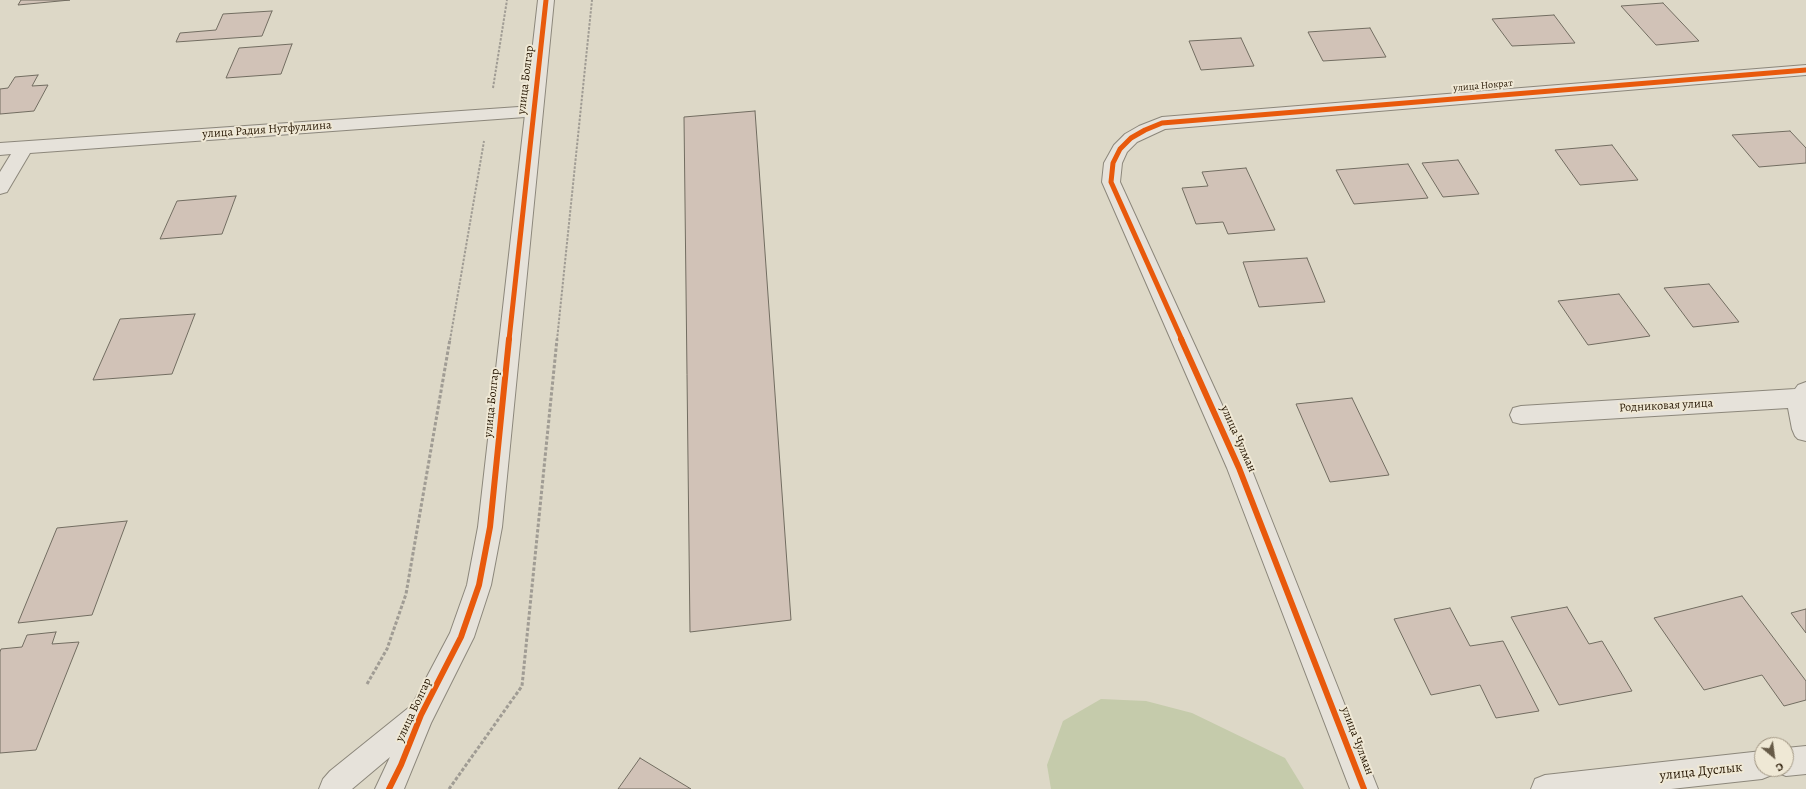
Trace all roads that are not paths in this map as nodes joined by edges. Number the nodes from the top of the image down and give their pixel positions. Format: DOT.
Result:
graph roads {
  1 [pos="546,0"];
  2 [pos="1806,70"];
  3 [pos="533,112"];
  4 [pos="1162,123"];
  5 [pos="25,147"];
  6 [pos="0,149"];
  7 [pos="0,187"];
  8 [pos="1803,394"];
  9 [pos="1521,415"];
  10 [pos="1806,432"];
  11 [pos="421,714"];
  12 [pos="1806,760"];
  13 [pos="1794,761"];
  14 [pos="1754,766"];
  15 [pos="333,789"];
  16 [pos="389,789"];
  17 [pos="1364,789"];
  18 [pos="1545,789"];
  1 -- 3 [label="street, улица Болгар"];
  2 -- 4 [label="street, улица Нократ"];
  3 -- 5 [label="street, улица Радия Нутфуллина"];
  3 -- 11 [label="street, улица Болгар"];
  4 -- 17 [label="street, улица Чулман"];
  5 -- 6 [label="street, улица Радия Нутфуллина"];
  5 -- 7 [label="street"];
  8 -- 9 [label="street, Родниковая улица"];
  8 -- 10 [label="street"];
  11 -- 15 [label="street, улица Болгар"];
  11 -- 16 [label="street, улица Болгар"];
  12 -- 13 [label="street"];
  14 -- 18 [label="street, улица Дуслык"];
}
